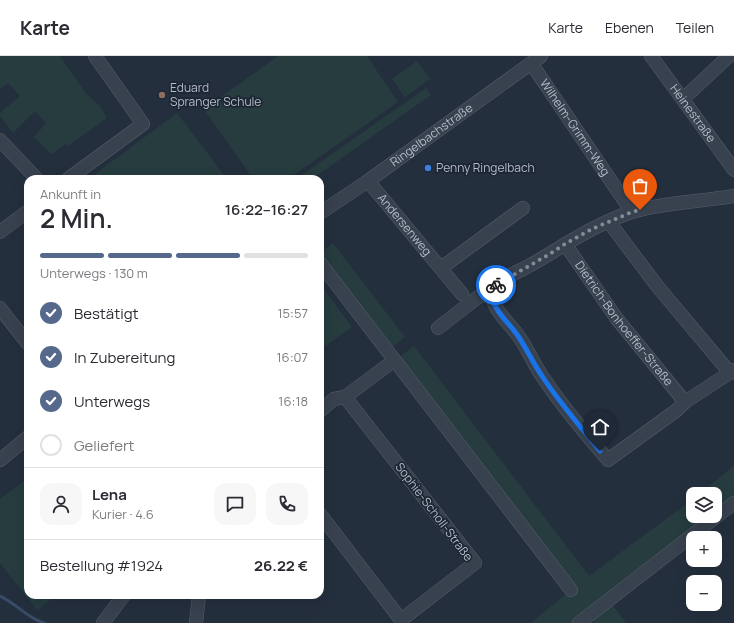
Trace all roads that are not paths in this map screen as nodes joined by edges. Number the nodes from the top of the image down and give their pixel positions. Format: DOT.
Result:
graph roads {
  1 [pos="95,56"];
  2 [pos="651,56"];
  3 [pos="729,56"];
  4 [pos="536,60"];
  5 [pos="683,99"];
  6 [pos="0,140"];
  7 [pos="734,170"];
  8 [pos="33,175"];
  9 [pos="73,175"];
  10 [pos="368,181"];
  11 [pos="734,196"];
  12 [pos="523,208"];
  13 [pos="324,210"];
  14 [pos="632,212"];
  15 [pos="24,214"];
  16 [pos="610,222"];
  17 [pos="0,232"];
  18 [pos="565,244"];
  19 [pos="324,268"];
  20 [pos="441,268"];
  21 [pos="492,293"];
  22 [pos="462,294"];
  23 [pos="0,308"];
  24 [pos="438,328"];
  25 [pos="24,339"];
  26 [pos="392,362"];
  27 [pos="732,372"];
  28 [pos="345,397"];
  29 [pos="685,402"];
  30 [pos="324,408"];
  31 [pos="24,440"];
  32 [pos="0,460"];
  33 [pos="734,503"];
  34 [pos="324,519"];
  35 [pos="571,590"];
  36 [pos="121,599"];
  37 [pos="199,599"];
  38 [pos="103,623"];
  39 [pos="196,623"];
  40 [pos="579,623"];
  1 -- 9 [label="street"];
  2 -- 5 [label="street, Heinestraße"];
  3 -- 5 [label="street"];
  4 -- 10 [label="street, Ringelbachstraße"];
  4 -- 14 [label="street, Wilhelm-Grimm-Weg"];
  5 -- 7 [label="street, Heinestraße"];
  6 -- 8 [label="street"];
  10 -- 13 [label="street, Ringelbachstraße"];
  10 -- 20 [label="street, Andersenweg"];
  11 -- 14 [label="street"];
  12 -- 20 [label="street, Andersenweg"];
  14 -- 16 [label="street"];
  15 -- 17 [label="street"];
  16 -- 18 [label="street"];
  16 -- 27 [label="street"];
  18 -- 21 [label="street"];
  18 -- 29 [label="street, Dietrich-Bonhoeffer-Straße"];
  19 -- 35 [label="street"];
  20 -- 22 [label="street, Andersenweg"];
  21 -- 24 [label="street"];
  21 -- 29 [label="street"];
  23 -- 25 [label="street"];
  26 -- 28 [label="street"];
  27 -- 29 [label="street"];
  28 -- 30 [label="street"];
  28 -- 34 [label="street, Sophie-Scholl-Straße"];
  31 -- 32 [label="street"];
  33 -- 40 [label="street"];
  36 -- 38 [label="street"];
  37 -- 39 [label="street"];
}
